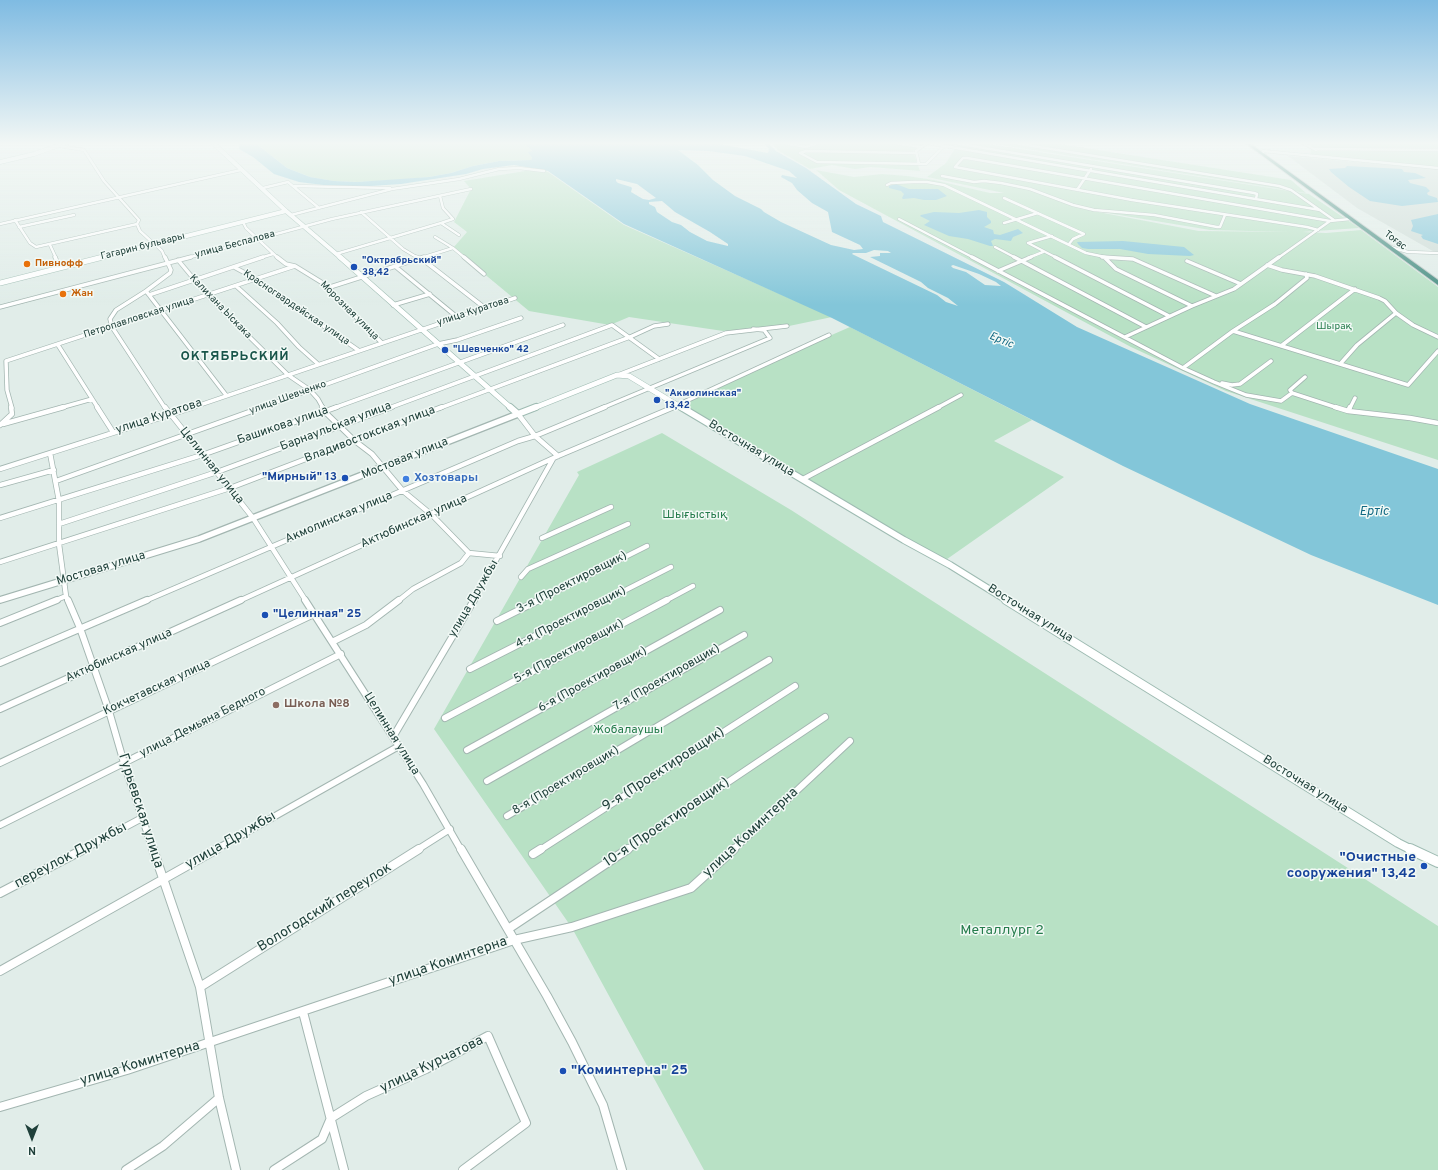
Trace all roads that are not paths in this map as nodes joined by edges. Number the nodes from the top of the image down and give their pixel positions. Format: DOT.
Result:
graph roads {
  1 [pos="440,196"];
  2 [pos="124,197"];
  3 [pos="272,197"];
  4 [pos="306,197"];
  5 [pos="363,197"];
  6 [pos="437,197"];
  7 [pos="968,197"];
  8 [pos="1050,197"];
  9 [pos="1116,197"];
  10 [pos="1191,197"];
  11 [pos="1242,197"];
  12 [pos="1301,197"];
  13 [pos="1320,197"];
  14 [pos="118,198"];
  15 [pos="1004,198"];
  16 [pos="1256,199"];
  17 [pos="319,208"];
  18 [pos="285,210"];
  19 [pos="1320,210"];
  20 [pos="361,212"];
  21 [pos="1038,213"];
  22 [pos="74,215"];
  23 [pos="291,215"];
  24 [pos="1225,215"];
  25 [pos="899,219"];
  26 [pos="1350,219"];
  27 [pos="15,220"];
  28 [pos="1016,220"];
  29 [pos="1334,220"];
  30 [pos="1330,221"];
  31 [pos="243,222"];
  32 [pos="1004,223"];
  33 [pos="0,224"];
  34 [pos="137,224"];
  35 [pos="441,224"];
  36 [pos="305,226"];
  37 [pos="19,227"];
  38 [pos="1318,230"];
  39 [pos="459,235"];
  40 [pos="1052,236"];
  41 [pos="435,237"];
  42 [pos="390,238"];
  43 [pos="258,240"];
  44 [pos="153,243"];
  45 [pos="1069,244"];
  46 [pos="50,245"];
  47 [pos="1386,246"];
  48 [pos="996,247"];
  49 [pos="453,248"];
  50 [pos="1043,252"];
  51 [pos="1408,252"];
  52 [pos="1438,253"];
  53 [pos="273,254"];
  54 [pos="336,254"];
  55 [pos="1105,258"];
  56 [pos="1402,258"];
  57 [pos="419,259"];
  58 [pos="178,260"];
  59 [pos="1019,261"];
  60 [pos="1187,261"];
  61 [pos="168,263"];
  62 [pos="1267,265"];
  63 [pos="59,266"];
  64 [pos="295,266"];
  65 [pos="396,266"];
  66 [pos="234,267"];
  67 [pos="998,271"];
  68 [pos="484,274"];
  69 [pos="1306,274"];
  70 [pos="363,277"];
  71 [pos="256,279"];
  72 [pos="193,280"];
  73 [pos="0,282"];
  74 [pos="1438,283"];
  75 [pos="1241,284"];
  76 [pos="236,286"];
  77 [pos="327,288"];
  78 [pos="1355,289"];
  79 [pos="148,293"];
  80 [pos="430,294"];
  81 [pos="208,296"];
  82 [pos="1216,296"];
  83 [pos="515,298"];
  84 [pos="393,305"];
  85 [pos="1192,306"];
  86 [pos="0,307"];
  87 [pos="485,308"];
  88 [pos="161,311"];
  89 [pos="1396,313"];
  90 [pos="1169,316"];
  91 [pos="457,317"];
  92 [pos="521,318"];
  93 [pos="668,324"];
  94 [pos="563,325"];
  95 [pos="787,326"];
  96 [pos="112,327"];
  97 [pos="1146,327"];
  98 [pos="421,329"];
  99 [pos="753,329"];
  100 [pos="1233,331"];
  101 [pos="829,335"];
  102 [pos="630,337"];
  103 [pos="1125,337"];
  104 [pos="1438,337"];
  105 [pos="382,343"];
  106 [pos="438,344"];
  107 [pos="58,345"];
  108 [pos="1281,346"];
  109 [pos="358,350"];
  110 [pos="1438,351"];
  111 [pos="659,359"];
  112 [pos="1271,360"];
  113 [pos="460,363"];
  114 [pos="1341,363"];
  115 [pos="318,364"];
  116 [pos="1183,368"];
  117 [pos="288,375"];
  118 [pos="617,375"];
  119 [pos="473,376"];
  120 [pos="1305,377"];
  121 [pos="1214,382"];
  122 [pos="650,388"];
  123 [pos="489,389"];
  124 [pos="310,390"];
  125 [pos="1292,393"];
  126 [pos="961,394"];
  127 [pos="226,395"];
  128 [pos="1355,398"];
  129 [pos="92,399"];
  130 [pos="678,405"];
  131 [pos="1348,411"];
  132 [pos="325,412"];
  133 [pos="518,414"];
  134 [pos="170,415"];
  135 [pos="1438,423"];
  136 [pos="0,425"];
  137 [pos="340,426"];
  138 [pos="113,432"];
  139 [pos="186,436"];
  140 [pos="535,436"];
  141 [pos="355,441"];
  142 [pos="50,453"];
  143 [pos="202,455"];
  144 [pos="556,458"];
  145 [pos="383,468"];
  146 [pos="0,469"];
  147 [pos="54,470"];
  148 [pos="217,472"];
  149 [pos="803,479"];
  150 [pos="56,481"];
  151 [pos="0,485"];
  152 [pos="230,488"];
  153 [pos="403,491"];
  154 [pos="59,501"];
  155 [pos="611,507"];
  156 [pos="432,515"];
  157 [pos="0,518"];
  158 [pos="253,518"];
  159 [pos="59,524"];
  160 [pos="628,524"];
  161 [pos="542,538"];
  162 [pos="59,544"];
  163 [pos="647,546"];
  164 [pos="272,547"];
  165 [pos="469,553"];
  166 [pos="500,556"];
  167 [pos="0,562"];
  168 [pos="671,567"];
  169 [pos="521,577"];
  170 [pos="291,578"];
  171 [pos="63,580"];
  172 [pos="693,586"];
  173 [pos="66,596"];
  174 [pos="0,600"];
  175 [pos="720,610"];
  176 [pos="314,614"];
  177 [pos="497,621"];
  178 [pos="0,623"];
  179 [pos="80,628"];
  180 [pos="744,635"];
  181 [pos="332,642"];
  182 [pos="340,654"];
  183 [pos="769,660"];
  184 [pos="0,663"];
  185 [pos="94,667"];
  186 [pos="470,669"];
  187 [pos="795,686"];
  188 [pos="0,709"];
  189 [pos="109,711"];
  190 [pos="825,717"];
  191 [pos="445,718"];
  192 [pos="393,737"];
  193 [pos="850,741"];
  194 [pos="399,746"];
  195 [pos="467,750"];
  196 [pos="0,763"];
  197 [pos="124,763"];
  198 [pos="487,781"];
  199 [pos="508,816"];
  200 [pos="142,818"];
  201 [pos="0,825"];
  202 [pos="450,829"];
  203 [pos="533,854"];
  204 [pos="1438,862"];
  205 [pos="162,881"];
  206 [pos="0,893"];
  207 [pos="508,929"];
  208 [pos="514,940"];
  209 [pos="0,971"];
  210 [pos="200,987"];
  211 [pos="303,1012"];
  212 [pos="210,1043"];
  213 [pos="219,1098"];
  214 [pos="0,1107"];
  215 [pos="331,1118"];
  216 [pos="126,1170"];
  217 [pos="236,1170"];
  218 [pos="274,1170"];
  219 [pos="344,1170"];
  220 [pos="464,1170"];
  221 [pos="622,1170"];
  1 -- 35 [label="street"];
  2 -- 14 [label="street"];
  3 -- 18 [label="main road"];
  4 -- 17 [label="street"];
  5 -- 17 [label="street"];
  6 -- 20 [label="street, улица Беспалова"];
  7 -- 28 [label="street"];
  8 -- 24 [label="street"];
  9 -- 24 [label="street"];
  10 -- 30 [label="street"];
  11 -- 16 [label="street"];
  12 -- 19 [label="street"];
  13 -- 26 [label="highway, Тоғас"];
  14 -- 27 [label="street"];
  14 -- 34 [label="street"];
  15 -- 21 [label="street"];
  16 -- 19 [label="street"];
  17 -- 23 [label="street"];
  18 -- 23 [label="main road"];
  18 -- 31 [label="main road, Гагарин бульвары"];
  18 -- 44 [label="main road, Гагарин бульвары"];
  19 -- 29 [label="street"];
  20 -- 36 [label="street, улица Беспалова"];
  20 -- 42 [label="street"];
  21 -- 28 [label="street"];
  21 -- 45 [label="street"];
  22 -- 37 [label="street"];
  23 -- 36 [label="main road"];
  24 -- 38 [label="street"];
  25 -- 67 [label="street"];
  26 -- 29 [label="street"];
  26 -- 47 [label="highway, Тоғас"];
  27 -- 33 [label="street"];
  27 -- 37 [label="street"];
  28 -- 32 [label="street"];
  28 -- 40 [label="street"];
  29 -- 30 [label="street"];
  30 -- 38 [label="street"];
  31 -- 43 [label="street, Морозная улица"];
  31 -- 44 [label="main road, Гагарин бульвары"];
  34 -- 44 [label="street"];
  34 -- 46 [label="street"];
  35 -- 39 [label="street"];
  35 -- 42 [label="street"];
  36 -- 43 [label="street, улица Беспалова"];
  36 -- 54 [label="main road"];
  37 -- 46 [label="street"];
  38 -- 62 [label="street"];
  40 -- 45 [label="street"];
  40 -- 50 [label="street"];
  41 -- 49 [label="street"];
  42 -- 54 [label="street"];
  42 -- 57 [label="street"];
  43 -- 53 [label="street, Морозная улица"];
  43 -- 58 [label="street, улица Беспалова"];
  44 -- 61 [label="street"];
  44 -- 63 [label="main road, Гагарин бульвары"];
  44 -- 73 [label="main road, Гагарин бульвары"];
  45 -- 55 [label="street"];
  46 -- 63 [label="street"];
  47 -- 51 [label="street"];
  47 -- 56 [label="highway, Тоғас"];
  48 -- 59 [label="street"];
  49 -- 57 [label="street"];
  49 -- 68 [label="street"];
  50 -- 59 [label="street"];
  50 -- 90 [label="street"];
  51 -- 52 [label="street"];
  51 -- 56 [label="street"];
  53 -- 64 [label="street, Морозная улица"];
  53 -- 66 [label="street"];
  54 -- 70 [label="main road"];
  55 -- 82 [label="street"];
  55 -- 85 [label="street"];
  56 -- 74 [label="highway, Тоғас"];
  57 -- 65 [label="street"];
  57 -- 87 [label="street"];
  58 -- 61 [label="street, улица Беспалова"];
  58 -- 72 [label="street, Калихана Ыскака"];
  59 -- 67 [label="street"];
  59 -- 97 [label="street"];
  60 -- 75 [label="street"];
  61 -- 79 [label="street"];
  61 -- 86 [label="street, улица Беспалова"];
  62 -- 69 [label="street"];
  62 -- 75 [label="street"];
  63 -- 73 [label="main road, Гагарин бульвары"];
  64 -- 71 [label="street, Петропавловская улица"];
  64 -- 77 [label="street, Морозная улица"];
  65 -- 70 [label="street"];
  65 -- 80 [label="street"];
  66 -- 71 [label="street, Красногвардейская улица"];
  66 -- 72 [label="street"];
  67 -- 103 [label="street"];
  69 -- 78 [label="street"];
  69 -- 100 [label="street"];
  70 -- 77 [label="street"];
  70 -- 84 [label="main road"];
  71 -- 76 [label="street, Петропавловская улица"];
  71 -- 109 [label="street, Красногвардейская улица"];
  72 -- 79 [label="street"];
  72 -- 81 [label="street, Калихана Ыскака"];
  75 -- 82 [label="street"];
  76 -- 81 [label="street, Петропавловская улица"];
  76 -- 115 [label="street"];
  77 -- 105 [label="street, Морозная улица"];
  78 -- 89 [label="street"];
  78 -- 108 [label="street"];
  79 -- 88 [label="street"];
  79 -- 96 [label="street"];
  80 -- 84 [label="street"];
  80 -- 91 [label="street"];
  81 -- 88 [label="street, Петропавловская улица"];
  81 -- 117 [label="street, Калихана Ыскака"];
  82 -- 85 [label="street"];
  83 -- 87 [label="street, улица Куратова"];
  84 -- 98 [label="main road"];
  85 -- 90 [label="street"];
  87 -- 91 [label="street, улица Куратова"];
  88 -- 96 [label="street, Петропавловская улица"];
  88 -- 127 [label="street"];
  89 -- 104 [label="street"];
  89 -- 114 [label="street"];
  90 -- 97 [label="street"];
  91 -- 98 [label="street, улица Куратова"];
  92 -- 106 [label="street, улица Шевченко"];
  93 -- 102 [label="street, Владивостокская улица"];
  94 -- 113 [label="street, Башикова улица"];
  95 -- 99 [label="street, Мостовая улица"];
  96 -- 107 [label="street, Петропавловская улица"];
  96 -- 134 [label="street, Целинная улица"];
  97 -- 103 [label="street"];
  98 -- 105 [label="street, улица Куратова"];
  98 -- 106 [label="main road"];
  99 -- 111 [label="street, Мостовая улица"];
  99 -- 122 [label="street, Акмолинская улица"];
  100 -- 108 [label="street"];
  100 -- 116 [label="street"];
  101 -- 130 [label="street, Актюбинская улица"];
  102 -- 111 [label="street"];
  102 -- 119 [label="street, Барнаульская улица"];
  102 -- 123 [label="street, Владивостокская улица"];
  103 -- 116 [label="street"];
  105 -- 109 [label="street, улица Куратова"];
  106 -- 113 [label="main road"];
  106 -- 124 [label="street, улица Шевченко"];
  107 -- 129 [label="street"];
  107 -- 136 [label="street, Петропавловская улица"];
  108 -- 114 [label="street"];
  109 -- 115 [label="street, улица Куратова"];
  110 -- 114 [label="street"];
  111 -- 118 [label="street, Мостовая улица"];
  112 -- 121 [label="street"];
  113 -- 119 [label="main road"];
  113 -- 132 [label="street, Башикова улица"];
  115 -- 117 [label="street, улица Куратова"];
  116 -- 121 [label="street"];
  117 -- 124 [label="street, Калихана Ыскака"];
  117 -- 127 [label="street, улица Куратова"];
  118 -- 122 [label="main road, Восточная улица"];
  118 -- 133 [label="main road, Мостовая улица"];
  119 -- 123 [label="main road"];
  119 -- 137 [label="street, Барнаульская улица"];
  120 -- 125 [label="street"];
  121 -- 125 [label="street"];
  122 -- 130 [label="main road, Восточная улица"];
  122 -- 140 [label="street, Акмолинская улица"];
  123 -- 133 [label="main road"];
  123 -- 141 [label="street, Владивостокская улица"];
  124 -- 132 [label="street, Калихана Ыскака"];
  124 -- 139 [label="street, улица Шевченко"];
  125 -- 131 [label="street"];
  126 -- 149 [label="street"];
  127 -- 134 [label="street, улица Куратова"];
  128 -- 131 [label="street"];
  129 -- 136 [label="street"];
  129 -- 138 [label="street"];
  130 -- 144 [label="street, Актюбинская улица"];
  130 -- 149 [label="main road, Восточная улица"];
  131 -- 135 [label="street"];
  132 -- 137 [label="street, Калихана Ыскака"];
  132 -- 143 [label="street, Башикова улица"];
  133 -- 140 [label="street"];
  133 -- 145 [label="street, Мостовая улица"];
  134 -- 138 [label="street, улица Куратова"];
  134 -- 139 [label="street, Целинная улица"];
  137 -- 141 [label="street, Калихана Ыскака"];
  137 -- 148 [label="street, Барнаульская улица"];
  138 -- 142 [label="street, улица Куратова"];
  139 -- 143 [label="street, Целинная улица"];
  139 -- 150 [label="street, улица Шевченко"];
  140 -- 144 [label="street"];
  140 -- 153 [label="street, Акмолинская улица"];
  141 -- 145 [label="street, Калихана Ыскака"];
  141 -- 152 [label="street, Владивостокская улица"];
  142 -- 146 [label="street, улица Куратова"];
  142 -- 147 [label="street, Гурьевская улица"];
  143 -- 148 [label="street, Целинная улица"];
  143 -- 154 [label="street, Башикова улица"];
  144 -- 156 [label="street, Актюбинская улица"];
  144 -- 166 [label="street, улица Дружбы"];
  145 -- 153 [label="street, Калихана Ыскака"];
  145 -- 158 [label="street, Мостовая улица"];
  147 -- 150 [label="street, Гурьевская улица"];
  147 -- 151 [label="street"];
  148 -- 152 [label="street, Целинная улица"];
  148 -- 159 [label="street, Барнаульская улица"];
  149 -- 204 [label="main road, Восточная улица"];
  150 -- 154 [label="street, Гурьевская улица"];
  152 -- 158 [label="street, Целинная улица"];
  152 -- 162 [label="street, Владивостокская улица"];
  153 -- 156 [label="street, Калихана Ыскака"];
  153 -- 164 [label="street, Акмолинская улица"];
  154 -- 157 [label="street, Башикова улица"];
  154 -- 159 [label="street, Гурьевская улица"];
  155 -- 161 [label="street"];
  156 -- 165 [label="street, Калихана Ыскака"];
  156 -- 170 [label="street, Актюбинская улица"];
  158 -- 164 [label="street, Целинная улица"];
  158 -- 171 [label="street, Мостовая улица"];
  159 -- 162 [label="street, Гурьевская улица"];
  160 -- 169 [label="street"];
  162 -- 167 [label="street, Владивостокская улица"];
  162 -- 171 [label="street, Гурьевская улица"];
  163 -- 177 [label="street, 3-я (Проектировщик)"];
  164 -- 170 [label="street, Целинная улица"];
  164 -- 179 [label="street, Акмолинская улица"];
  165 -- 166 [label="street"];
  165 -- 181 [label="street"];
  166 -- 192 [label="street, улица Дружбы"];
  168 -- 186 [label="street, 4-я (Проектировщик)"];
  170 -- 176 [label="street, Целинная улица"];
  170 -- 185 [label="street, Актюбинская улица"];
  171 -- 173 [label="street, Гурьевская улица"];
  171 -- 174 [label="street, Мостовая улица"];
  172 -- 191 [label="street, 5-я (Проектировщик)"];
  173 -- 178 [label="street"];
  173 -- 179 [label="street, Гурьевская улица"];
  175 -- 195 [label="street, 6-я (Проектировщик)"];
  176 -- 181 [label="street, Целинная улица"];
  176 -- 189 [label="street, Кокчетавская улица"];
  179 -- 184 [label="street, Акмолинская улица"];
  179 -- 185 [label="street, Гурьевская улица"];
  180 -- 198 [label="street, 7-я (Проектировщик)"];
  181 -- 182 [label="street, Целинная улица"];
  182 -- 192 [label="street, Целинная улица"];
  182 -- 197 [label="street, улица Демьяна Бедного"];
  183 -- 199 [label="street, 8-я (Проектировщик)"];
  185 -- 188 [label="street, Актюбинская улица"];
  185 -- 189 [label="street, Гурьевская улица"];
  187 -- 203 [label="street, 9-я (Проектировщик)"];
  189 -- 196 [label="street, Кокчетавская улица"];
  189 -- 197 [label="street, Гурьевская улица"];
  190 -- 207 [label="street, 10-я (Проектировщик)"];
  192 -- 194 [label="street, Целинная улица"];
  193 -- 208 [label="street, улица Коминтерна"];
  194 -- 202 [label="street, Целинная улица"];
  194 -- 205 [label="street, улица Дружбы"];
  197 -- 200 [label="street, Гурьевская улица"];
  197 -- 201 [label="street, улица Демьяна Бедного"];
  200 -- 205 [label="street, Гурьевская улица"];
  200 -- 206 [label="street, переулок Дружбы"];
  202 -- 207 [label="street, Целинная улица"];
  202 -- 210 [label="street, Вологодский переулок"];
  205 -- 209 [label="street, улица Дружбы"];
  205 -- 210 [label="street, Гурьевская улица"];
  207 -- 208 [label="street, Целинная улица"];
  208 -- 211 [label="street, улица Коминтерна"];
  208 -- 221 [label="street, Целинная улица"];
  210 -- 212 [label="street, Гурьевская улица"];
  211 -- 212 [label="street, улица Коминтерна"];
  211 -- 215 [label="street"];
  212 -- 213 [label="street, Гурьевская улица"];
  212 -- 214 [label="street, улица Коминтерна"];
  213 -- 216 [label="street"];
  213 -- 217 [label="street, Гурьевская улица"];
  215 -- 218 [label="street"];
  215 -- 219 [label="street"];
  215 -- 220 [label="street, улица Курчатова"];
}
